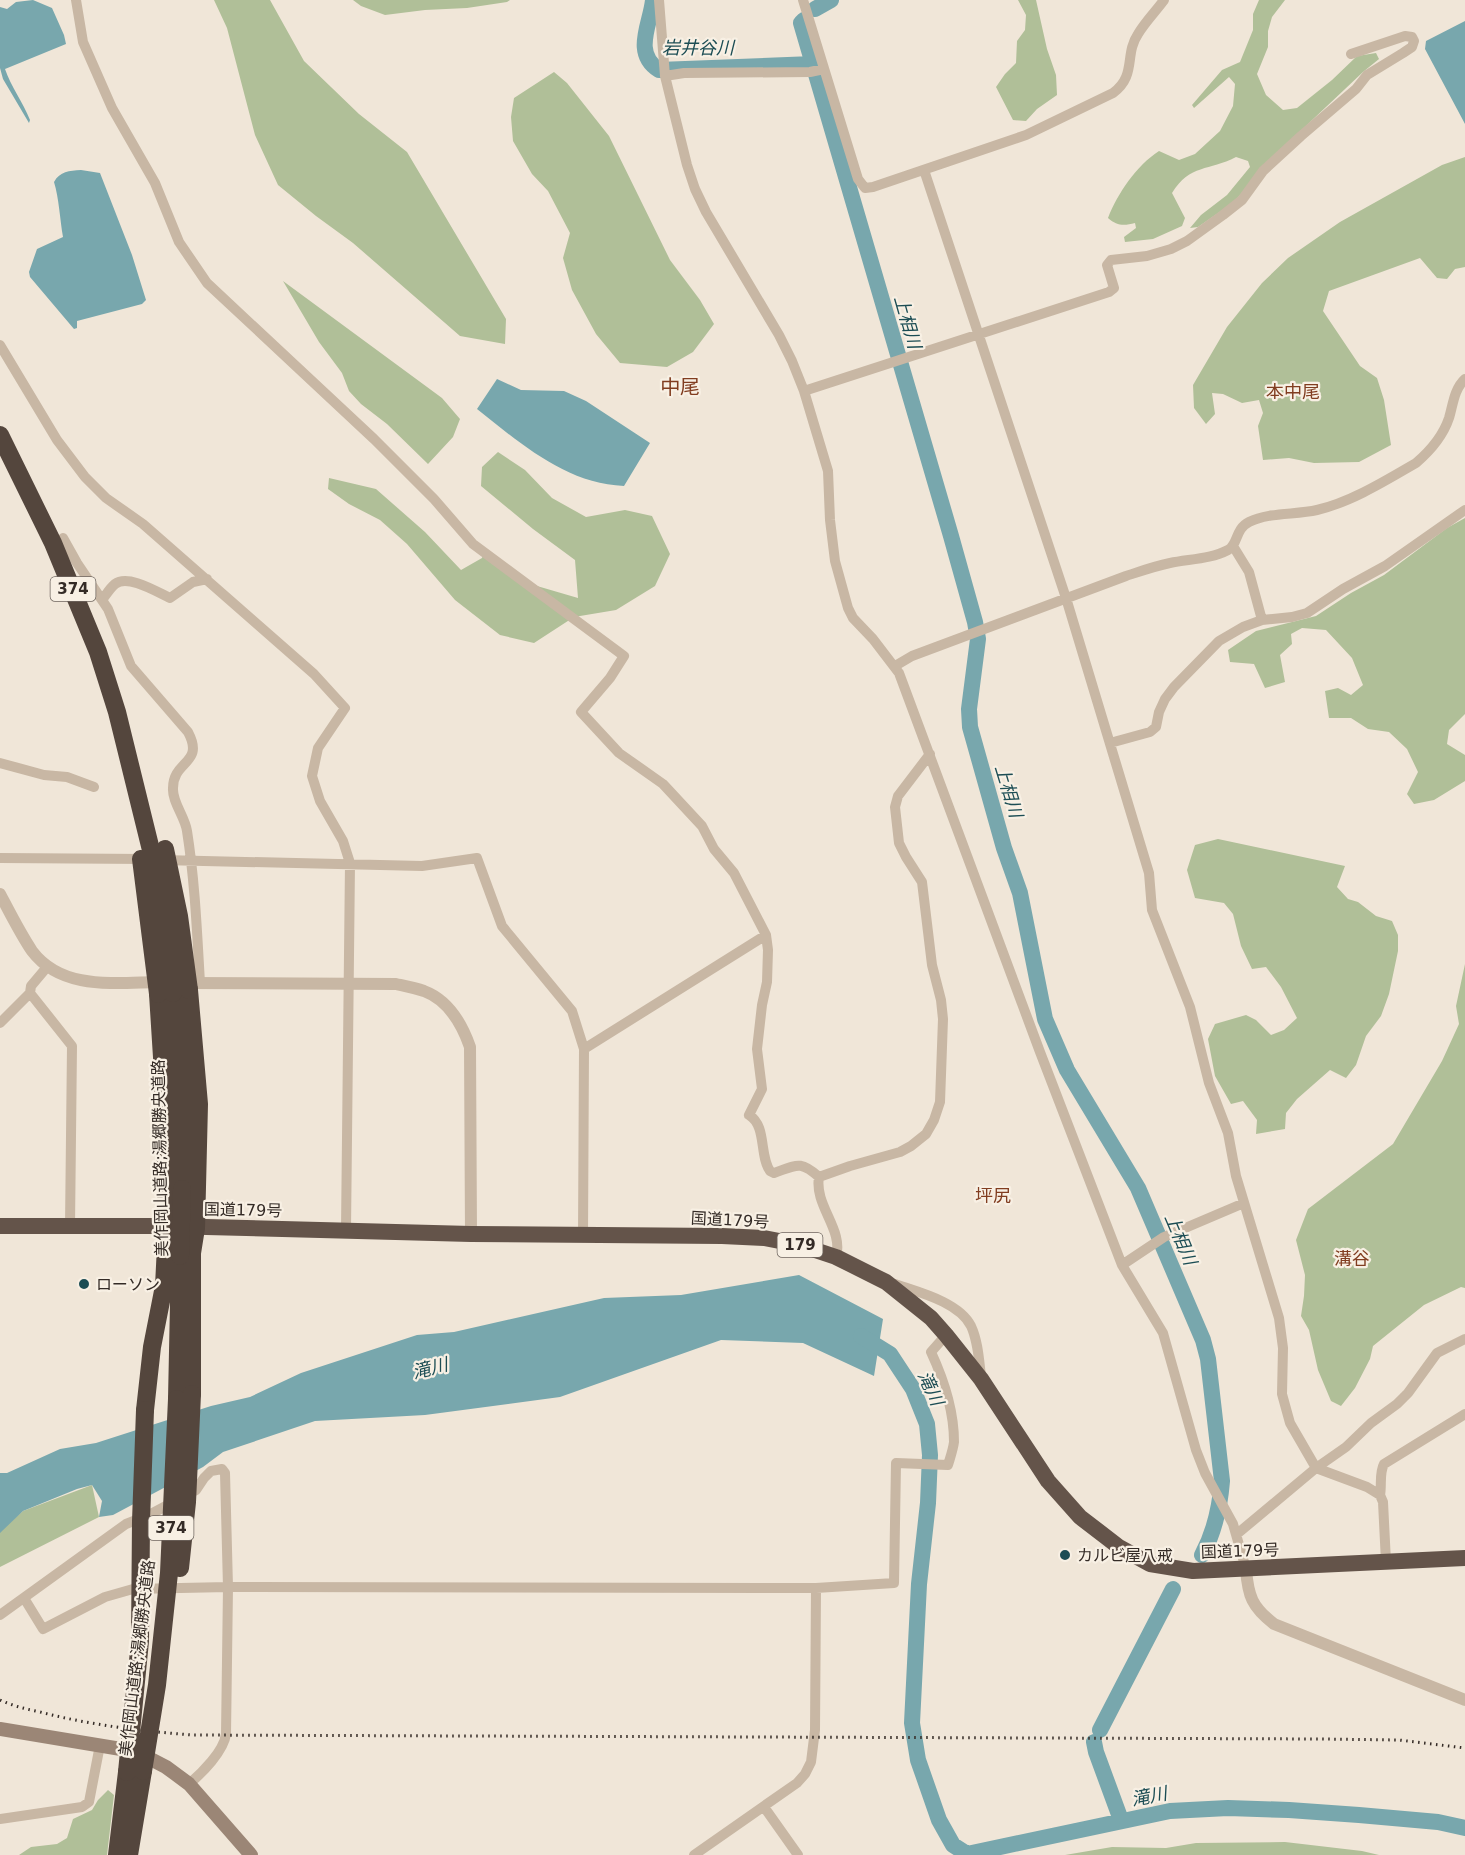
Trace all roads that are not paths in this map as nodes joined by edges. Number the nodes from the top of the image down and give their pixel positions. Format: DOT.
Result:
graph roads {
  1 [pos="76,0"];
  2 [pos="659,0"];
  3 [pos="803,0"];
  4 [pos="1164,0"];
  5 [pos="1351,54"];
  6 [pos="818,70"];
  7 [pos="664,72"];
  8 [pos="924,170"];
  9 [pos="978,334"];
  10 [pos="0,345"];
  11 [pos="1465,379"];
  12 [pos="804,391"];
  13 [pos="0,435"];
  14 [pos="0,455"];
  15 [pos="1465,510"];
  16 [pos="63,538"];
  17 [pos="1233,546"];
  18 [pos="207,579"];
  19 [pos="1066,598"];
  20 [pos="102,600"];
  21 [pos="1262,620"];
  22 [pos="895,666"];
  23 [pos="1110,743"];
  24 [pos="930,754"];
  25 [pos="127,755"];
  26 [pos="0,763"];
  27 [pos="94,787"];
  28 [pos="147,852"];
  29 [pos="0,858"];
  30 [pos="192,861"];
  31 [pos="350,863"];
  32 [pos="1,898"];
  33 [pos="766,935"];
  34 [pos="47,967"];
  35 [pos="348,983"];
  36 [pos="174,988"];
  37 [pos="30,993"];
  38 [pos="0,1023"];
  39 [pos="584,1049"];
  40 [pos="819,1177"];
  41 [pos="1244,1203"];
  42 [pos="0,1226"];
  43 [pos="70,1226"];
  44 [pos="167,1226"];
  45 [pos="196,1228"];
  46 [pos="346,1230"];
  47 [pos="471,1234"];
  48 [pos="583,1235"];
  49 [pos="836,1257"];
  50 [pos="1122,1265"];
  51 [pos="886,1282"];
  52 [pos="946,1335"];
  53 [pos="1465,1339"];
  54 [pos="981,1379"];
  55 [pos="185,1397"];
  56 [pos="1465,1414"];
  57 [pos="1316,1468"];
  58 [pos="196,1490"];
  59 [pos="1380,1495"];
  60 [pos="149,1515"];
  61 [pos="1238,1534"];
  62 [pos="1465,1558"];
  63 [pos="1386,1562"];
  64 [pos="1246,1569"];
  65 [pos="228,1587"];
  66 [pos="149,1588"];
  67 [pos="184,1588"];
  68 [pos="816,1588"];
  69 [pos="24,1598"];
  70 [pos="0,1615"];
  71 [pos="1465,1700"];
  72 [pos="0,1729"];
  73 [pos="99,1745"];
  74 [pos="135,1771"];
  75 [pos="189,1784"];
  76 [pos="764,1807"];
  77 [pos="0,1820"];
  78 [pos="117,1855"];
  79 [pos="129,1855"];
  80 [pos="250,1855"];
  81 [pos="694,1855"];
  82 [pos="798,1855"];
  1 -- 33 [label="street"];
  2 -- 7 [label="street"];
  3 -- 6 [label="street"];
  4 -- 8 [label="street"];
  5 -- 9 [label="street"];
  6 -- 7 [label="street"];
  6 -- 8 [label="street"];
  7 -- 12 [label="street"];
  8 -- 9 [label="street"];
  9 -- 12 [label="street"];
  9 -- 19 [label="street"];
  10 -- 18 [label="street"];
  11 -- 17 [label="street"];
  12 -- 22 [label="street"];
  13 -- 25 [label="highway, 美作岡山道路;湯郷勝央道路 / 374"];
  14 -- 25 [label="highway, 美作岡山道路;湯郷勝央道路 / 374"];
  15 -- 21 [label="street"];
  16 -- 20 [label="street"];
  17 -- 19 [label="street"];
  17 -- 21 [label="street"];
  18 -- 20 [label="street"];
  18 -- 31 [label="street"];
  19 -- 22 [label="street"];
  19 -- 23 [label="street"];
  20 -- 30 [label="street"];
  21 -- 23 [label="street"];
  22 -- 24 [label="street"];
  23 -- 41 [label="street"];
  24 -- 40 [label="street"];
  24 -- 50 [label="street"];
  25 -- 28 [label="highway, 美作岡山道路;湯郷勝央道路 / 374"];
  26 -- 27 [label="street"];
  28 -- 29 [label="street"];
  28 -- 30 [label="street"];
  28 -- 36 [label="street"];
  28 -- 36 [label="highway, 美作岡山道路;湯郷勝央道路 / 374, bridge"];
  30 -- 31 [label="street"];
  30 -- 36 [label="street"];
  31 -- 35 [label="street"];
  31 -- 39 [label="street"];
  32 -- 34 [label="street"];
  33 -- 39 [label="street"];
  33 -- 40 [label="street"];
  34 -- 36 [label="street"];
  34 -- 37 [label="street"];
  35 -- 36 [label="street"];
  35 -- 46 [label="street"];
  35 -- 47 [label="street"];
  36 -- 44 [label="highway"];
  36 -- 45 [label="highway"];
  36 -- 55 [label="highway, 美作岡山道路;湯郷勝央道路 / 374, bridge"];
  37 -- 38 [label="street"];
  37 -- 43 [label="street"];
  39 -- 48 [label="street"];
  40 -- 49 [label="street"];
  41 -- 50 [label="street"];
  41 -- 57 [label="street"];
  42 -- 43 [label="highway, 国道179号 / 179"];
  43 -- 44 [label="highway, 国道179号 / 179"];
  44 -- 45 [label="highway, 国道179号 / 179"];
  44 -- 74 [label="highway, bridge"];
  45 -- 46 [label="highway, 国道179号 / 179"];
  45 -- 55 [label="highway"];
  46 -- 47 [label="highway, 国道179号 / 179"];
  47 -- 48 [label="highway, 国道179号 / 179"];
  48 -- 49 [label="highway, 国道179号 / 179"];
  49 -- 51 [label="highway, 国道179号 / 179"];
  50 -- 61 [label="street"];
  51 -- 52 [label="highway, 国道179号 / 179"];
  51 -- 54 [label="street"];
  52 -- 54 [label="highway, 国道179号 / 179"];
  52 -- 68 [label="street"];
  53 -- 57 [label="street"];
  54 -- 64 [label="highway, 国道179号 / 179"];
  55 -- 74 [label="highway, 美作岡山道路;湯郷勝央道路 / 374, bridge"];
  56 -- 59 [label="street"];
  57 -- 59 [label="street"];
  57 -- 61 [label="street"];
  58 -- 60 [label="street"];
  58 -- 65 [label="street"];
  58 -- 67 [label="street"];
  59 -- 63 [label="street"];
  60 -- 66 [label="street"];
  60 -- 69 [label="street"];
  61 -- 64 [label="street"];
  62 -- 63 [label="highway, 国道179号 / 179"];
  63 -- 64 [label="highway, 国道179号 / 179"];
  64 -- 71 [label="street"];
  65 -- 67 [label="street"];
  65 -- 68 [label="street"];
  65 -- 75 [label="street"];
  66 -- 67 [label="street"];
  66 -- 69 [label="street"];
  68 -- 76 [label="street"];
  69 -- 70 [label="street"];
  72 -- 73 [label="main road"];
  73 -- 75 [label="main road"];
  73 -- 77 [label="street"];
  74 -- 78 [label="highway"];
  74 -- 79 [label="highway, 美作岡山道路;湯郷勝央道路 / 374"];
  75 -- 80 [label="main road"];
  76 -- 81 [label="street"];
  76 -- 82 [label="street"];
}
